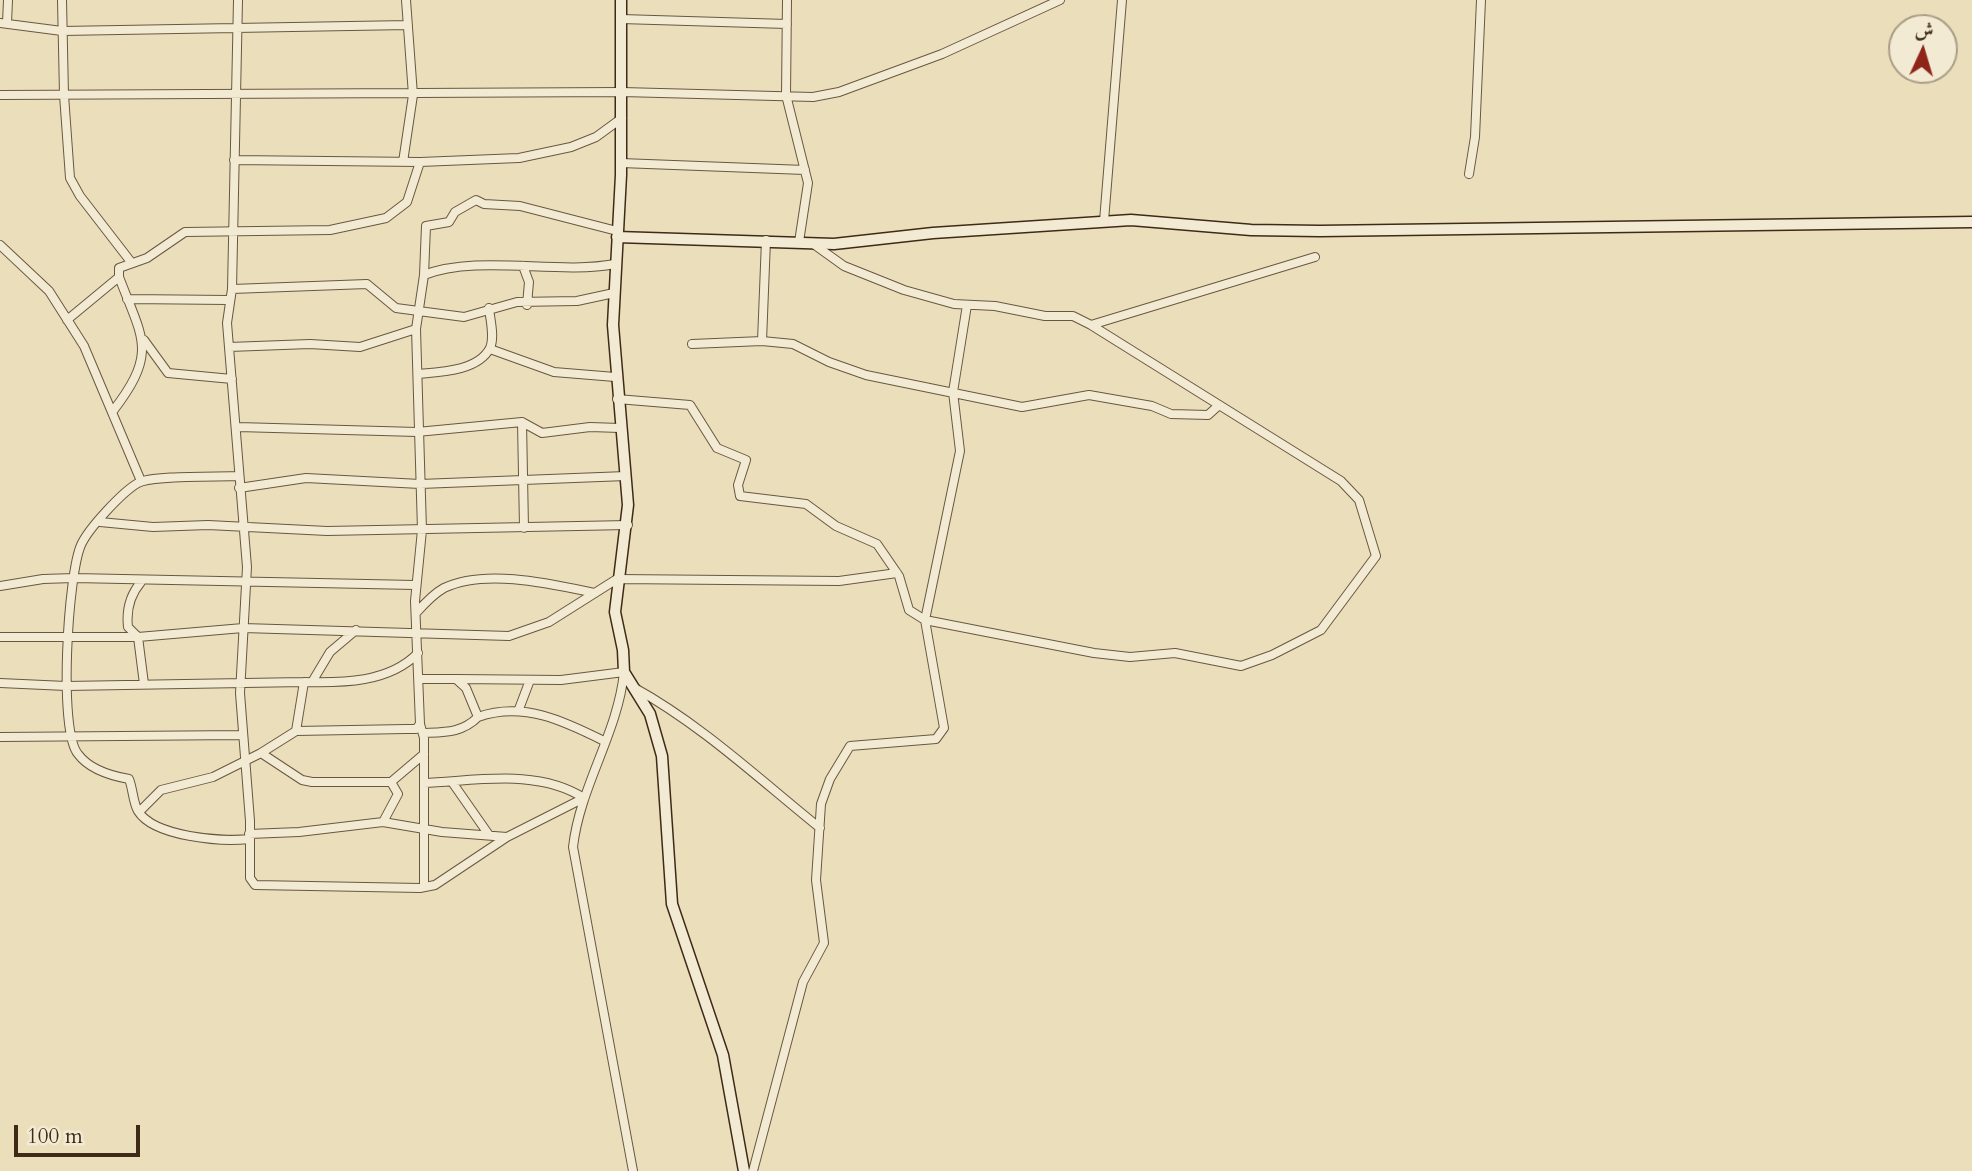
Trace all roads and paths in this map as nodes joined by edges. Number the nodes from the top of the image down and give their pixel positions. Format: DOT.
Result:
graph roads {
  1 [pos="8,0"];
  2 [pos="62,0"];
  3 [pos="238,0"];
  4 [pos="406,0"];
  5 [pos="621,0"];
  6 [pos="787,0"];
  7 [pos="1060,0"];
  8 [pos="1122,0"];
  9 [pos="1481,0"];
  10 [pos="621,19"];
  11 [pos="4,23"];
  12 [pos="787,24"];
  13 [pos="408,25"];
  14 [pos="238,30"];
  15 [pos="62,31"];
  16 [pos="622,92"];
  17 [pos="64,94"];
  18 [pos="237,94"];
  19 [pos="0,95"];
  20 [pos="413,95"];
  21 [pos="786,95"];
  22 [pos="622,118"];
  23 [pos="234,160"];
  24 [pos="403,162"];
  25 [pos="420,162"];
  26 [pos="621,163"];
  27 [pos="805,170"];
  28 [pos="1469,174"];
  29 [pos="1104,221"];
  30 [pos="1972,222"];
  31 [pos="232,229"];
  32 [pos="617,234"];
  33 [pos="766,240"];
  34 [pos="799,242"];
  35 [pos="812,243"];
  36 [pos="0,245"];
  37 [pos="1315,257"];
  38 [pos="131,262"];
  39 [pos="615,264"];
  40 [pos="523,266"];
  41 [pos="425,275"];
  42 [pos="119,277"];
  43 [pos="232,289"];
  44 [pos="614,293"];
  45 [pos="127,299"];
  46 [pos="229,300"];
  47 [pos="527,304"];
  48 [pos="967,305"];
  49 [pos="489,308"];
  50 [pos="419,310"];
  51 [pos="67,320"];
  52 [pos="1091,325"];
  53 [pos="416,329"];
  54 [pos="142,336"];
  55 [pos="762,341"];
  56 [pos="692,344"];
  57 [pos="229,347"];
  58 [pos="490,349"];
  59 [pos="418,374"];
  60 [pos="615,377"];
  61 [pos="232,379"];
  62 [pos="953,392"];
  63 [pos="617,399"];
  64 [pos="1217,406"];
  65 [pos="113,411"];
  66 [pos="522,422"];
  67 [pos="238,427"];
  68 [pos="620,428"];
  69 [pos="417,432"];
  70 [pos="238,476"];
  71 [pos="626,476"];
  72 [pos="141,481"];
  73 [pos="523,481"];
  74 [pos="420,484"];
  75 [pos="239,488"];
  76 [pos="100,522"];
  77 [pos="628,525"];
  78 [pos="244,527"];
  79 [pos="524,528"];
  80 [pos="422,530"];
  81 [pos="897,573"];
  82 [pos="74,578"];
  83 [pos="617,579"];
  84 [pos="246,581"];
  85 [pos="141,582"];
  86 [pos="415,585"];
  87 [pos="0,586"];
  88 [pos="595,593"];
  89 [pos="416,613"];
  90 [pos="925,620"];
  91 [pos="243,628"];
  92 [pos="356,630"];
  93 [pos="417,633"];
  94 [pos="0,637"];
  95 [pos="138,637"];
  96 [pos="69,638"];
  97 [pos="418,653"];
  98 [pos="624,672"];
  99 [pos="456,679"];
  100 [pos="420,680"];
  101 [pos="530,680"];
  102 [pos="0,682"];
  103 [pos="240,682"];
  104 [pos="308,682"];
  105 [pos="144,684"];
  106 [pos="630,685"];
  107 [pos="66,686"];
  108 [pos="519,709"];
  109 [pos="478,717"];
  110 [pos="420,723"];
  111 [pos="296,731"];
  112 [pos="423,733"];
  113 [pos="243,735"];
  114 [pos="0,737"];
  115 [pos="69,738"];
  116 [pos="604,741"];
  117 [pos="261,754"];
  118 [pos="424,754"];
  119 [pos="246,761"];
  120 [pos="391,782"];
  121 [pos="452,782"];
  122 [pos="424,783"];
  123 [pos="584,798"];
  124 [pos="139,813"];
  125 [pos="383,822"];
  126 [pos="422,828"];
  127 [pos="820,828"];
  128 [pos="489,835"];
  129 [pos="249,836"];
  130 [pos="507,837"];
  131 [pos="425,887"];
  132 [pos="633,1171"];
  133 [pos="744,1171"];
  134 [pos="753,1171"];
  1 -- 11 [label="street"];
  2 -- 15 [label="street"];
  3 -- 14 [label="street"];
  4 -- 13 [label="street"];
  5 -- 10 [label="main road"];
  6 -- 12 [label="street"];
  7 -- 21 [label="street"];
  8 -- 29 [label="street"];
  9 -- 28 [label="street"];
  10 -- 12 [label="street"];
  10 -- 16 [label="main road"];
  11 -- 15 [label="street"];
  12 -- 21 [label="street"];
  13 -- 14 [label="street"];
  13 -- 20 [label="street"];
  14 -- 15 [label="street"];
  14 -- 18 [label="street"];
  15 -- 17 [label="street"];
  16 -- 20 [label="street"];
  16 -- 21 [label="street"];
  16 -- 22 [label="main road"];
  17 -- 18 [label="street"];
  17 -- 19 [label="street"];
  17 -- 38 [label="street"];
  18 -- 20 [label="street"];
  18 -- 23 [label="street"];
  20 -- 24 [label="street"];
  21 -- 27 [label="street"];
  22 -- 25 [label="street"];
  22 -- 26 [label="main road"];
  23 -- 24 [label="street"];
  23 -- 31 [label="street"];
  24 -- 25 [label="street"];
  25 -- 31 [label="street"];
  26 -- 27 [label="street"];
  26 -- 32 [label="main road"];
  27 -- 34 [label="street"];
  29 -- 30 [label="main road"];
  29 -- 35 [label="main road"];
  31 -- 38 [label="street"];
  31 -- 43 [label="street"];
  32 -- 33 [label="main road"];
  32 -- 39 [label="main road"];
  32 -- 41 [label="street"];
  33 -- 34 [label="main road"];
  33 -- 55 [label="street"];
  34 -- 35 [label="main road"];
  35 -- 48 [label="street"];
  36 -- 51 [label="street"];
  37 -- 52 [label="street"];
  38 -- 42 [label="street"];
  39 -- 40 [label="street"];
  39 -- 44 [label="main road"];
  40 -- 41 [label="street"];
  40 -- 47 [label="street"];
  41 -- 50 [label="street"];
  42 -- 45 [label="street"];
  42 -- 51 [label="street"];
  43 -- 46 [label="street"];
  43 -- 50 [label="street"];
  44 -- 47 [label="street"];
  44 -- 60 [label="main road"];
  45 -- 46 [label="street"];
  45 -- 54 [label="street"];
  46 -- 57 [label="street"];
  47 -- 49 [label="street"];
  48 -- 52 [label="street"];
  48 -- 62 [label="street"];
  49 -- 50 [label="street"];
  49 -- 58 [label="street"];
  50 -- 53 [label="street"];
  51 -- 65 [label="street"];
  52 -- 64 [label="street"];
  53 -- 57 [label="street"];
  53 -- 59 [label="street"];
  54 -- 61 [label="street"];
  54 -- 65 [label="street"];
  55 -- 56 [label="street"];
  55 -- 62 [label="street"];
  57 -- 61 [label="street"];
  58 -- 59 [label="street"];
  58 -- 60 [label="street"];
  59 -- 69 [label="street"];
  60 -- 63 [label="main road"];
  61 -- 67 [label="street"];
  62 -- 64 [label="street"];
  62 -- 90 [label="street"];
  63 -- 68 [label="main road"];
  63 -- 81 [label="street"];
  64 -- 90 [label="street"];
  65 -- 72 [label="street"];
  66 -- 68 [label="street"];
  66 -- 69 [label="street"];
  66 -- 73 [label="street"];
  67 -- 69 [label="street"];
  67 -- 70 [label="street"];
  68 -- 71 [label="main road"];
  69 -- 74 [label="street"];
  70 -- 72 [label="street"];
  70 -- 75 [label="street"];
  71 -- 73 [label="street"];
  71 -- 77 [label="main road"];
  72 -- 76 [label="street"];
  73 -- 74 [label="street"];
  73 -- 79 [label="street"];
  74 -- 75 [label="street"];
  74 -- 80 [label="street"];
  75 -- 78 [label="street"];
  76 -- 78 [label="street"];
  76 -- 82 [label="street"];
  77 -- 79 [label="street"];
  77 -- 83 [label="main road"];
  78 -- 80 [label="street"];
  78 -- 84 [label="street"];
  79 -- 80 [label="street"];
  80 -- 86 [label="street"];
  81 -- 83 [label="street"];
  81 -- 90 [label="street"];
  82 -- 85 [label="street"];
  82 -- 87 [label="street"];
  82 -- 96 [label="street"];
  83 -- 88 [label="street"];
  83 -- 98 [label="main road"];
  84 -- 85 [label="street"];
  84 -- 86 [label="street"];
  84 -- 91 [label="street"];
  85 -- 95 [label="street"];
  86 -- 89 [label="street"];
  88 -- 89 [label="street"];
  88 -- 93 [label="street"];
  89 -- 93 [label="street"];
  90 -- 127 [label="street"];
  91 -- 92 [label="street"];
  91 -- 95 [label="street"];
  91 -- 103 [label="street"];
  92 -- 93 [label="street"];
  92 -- 104 [label="street"];
  93 -- 97 [label="street"];
  94 -- 96 [label="street"];
  95 -- 96 [label="street"];
  95 -- 105 [label="street"];
  96 -- 107 [label="street"];
  97 -- 100 [label="street"];
  97 -- 104 [label="street"];
  98 -- 101 [label="street"];
  98 -- 106 [label="main road"];
  98 -- 116 [label="street"];
  99 -- 100 [label="street"];
  99 -- 101 [label="street"];
  99 -- 109 [label="street"];
  100 -- 110 [label="street"];
  101 -- 108 [label="street"];
  102 -- 107 [label="street"];
  103 -- 104 [label="street"];
  103 -- 105 [label="street"];
  103 -- 113 [label="street"];
  104 -- 111 [label="street"];
  105 -- 107 [label="street"];
  106 -- 127 [label="street"];
  106 -- 133 [label="main road"];
  107 -- 115 [label="street"];
  108 -- 109 [label="street"];
  108 -- 116 [label="street"];
  109 -- 112 [label="street"];
  110 -- 111 [label="street"];
  110 -- 112 [label="street"];
  111 -- 117 [label="street"];
  112 -- 118 [label="street"];
  113 -- 115 [label="street"];
  113 -- 119 [label="street"];
  114 -- 115 [label="street"];
  115 -- 124 [label="street"];
  116 -- 123 [label="street"];
  117 -- 119 [label="street"];
  117 -- 120 [label="street"];
  118 -- 120 [label="street"];
  118 -- 122 [label="street"];
  119 -- 124 [label="street"];
  119 -- 129 [label="street"];
  120 -- 125 [label="street"];
  121 -- 122 [label="street"];
  121 -- 123 [label="street"];
  121 -- 128 [label="street"];
  122 -- 126 [label="street"];
  123 -- 130 [label="street"];
  123 -- 132 [label="street"];
  124 -- 129 [label="street"];
  125 -- 126 [label="street"];
  125 -- 129 [label="street"];
  126 -- 128 [label="street"];
  126 -- 131 [label="street"];
  127 -- 134 [label="street"];
  128 -- 130 [label="street"];
  129 -- 131 [label="street"];
  130 -- 131 [label="street"];
}
